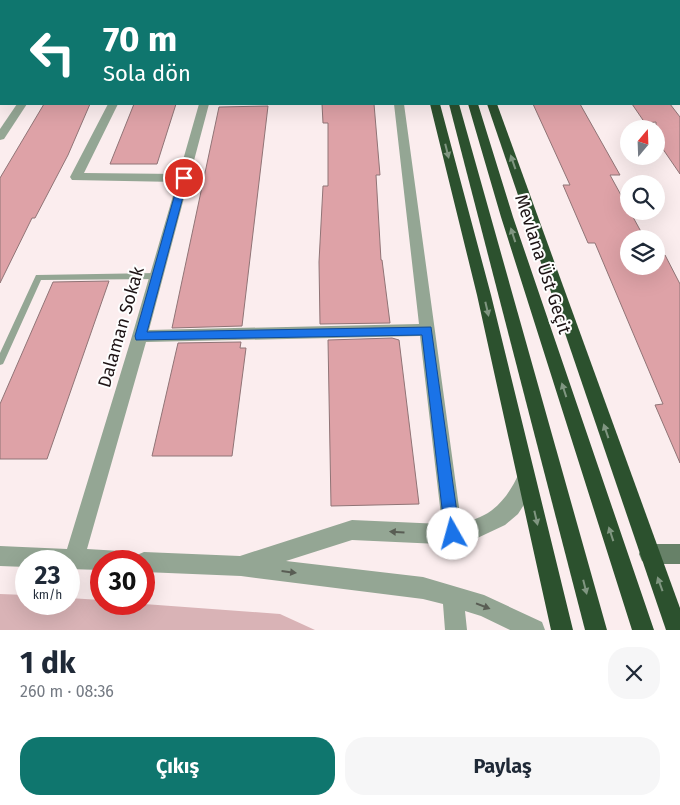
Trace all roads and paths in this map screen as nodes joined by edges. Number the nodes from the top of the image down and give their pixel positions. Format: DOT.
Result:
graph roads {
  1 [pos="21,105"];
  2 [pos="112,105"];
  3 [pos="204,105"];
  4 [pos="399,105"];
  5 [pos="436,105"];
  6 [pos="454,105"];
  7 [pos="473,105"];
  8 [pos="492,105"];
  9 [pos="0,137"];
  10 [pos="184,178"];
  11 [pos="157,276"];
  12 [pos="427,330"];
  13 [pos="140,336"];
  14 [pos="0,362"];
  15 [pos="526,479"];
  16 [pos="453,534"];
  17 [pos="77,550"];
  18 [pos="649,554"];
  19 [pos="680,554"];
  20 [pos="0,556"];
  21 [pos="15,557"];
  22 [pos="155,562"];
  23 [pos="241,566"];
  24 [pos="453,596"];
  25 [pos="456,630"];
  26 [pos="534,630"];
  27 [pos="562,630"];
  28 [pos="596,630"];
  29 [pos="643,630"];
  30 [pos="677,630"];
  1 -- 9 [label="street"];
  2 -- 10 [label="street"];
  3 -- 10 [label="street, Dalaman Sokak"];
  4 -- 12 [label="street"];
  5 -- 15 [label="highway, one-way"];
  6 -- 28 [label="highway, one-way"];
  29 -- 7 [label="highway, Mevlana Üst Geçit, one-way"];
  18 -- 8 [label="highway, one-way"];
  10 -- 11 [label="street, Dalaman Sokak"];
  11 -- 13 [label="street, Dalaman Sokak"];
  11 -- 14 [label="lane"];
  12 -- 13 [label="street"];
  12 -- 16 [label="street"];
  13 -- 17 [label="street, Dalaman Sokak"];
  15 -- 16 [label="street"];
  15 -- 27 [label="highway, one-way"];
  16 -- 23 [label="street, one-way"];
  18 -- 19 [label="street"];
  30 -- 18 [label="highway, one-way"];
  20 -- 21 [label="street"];
  22 -- 23 [label="street"];
  23 -- 24 [label="street, one-way"];
  24 -- 25 [label="street"];
  24 -- 26 [label="street, one-way"];
}
